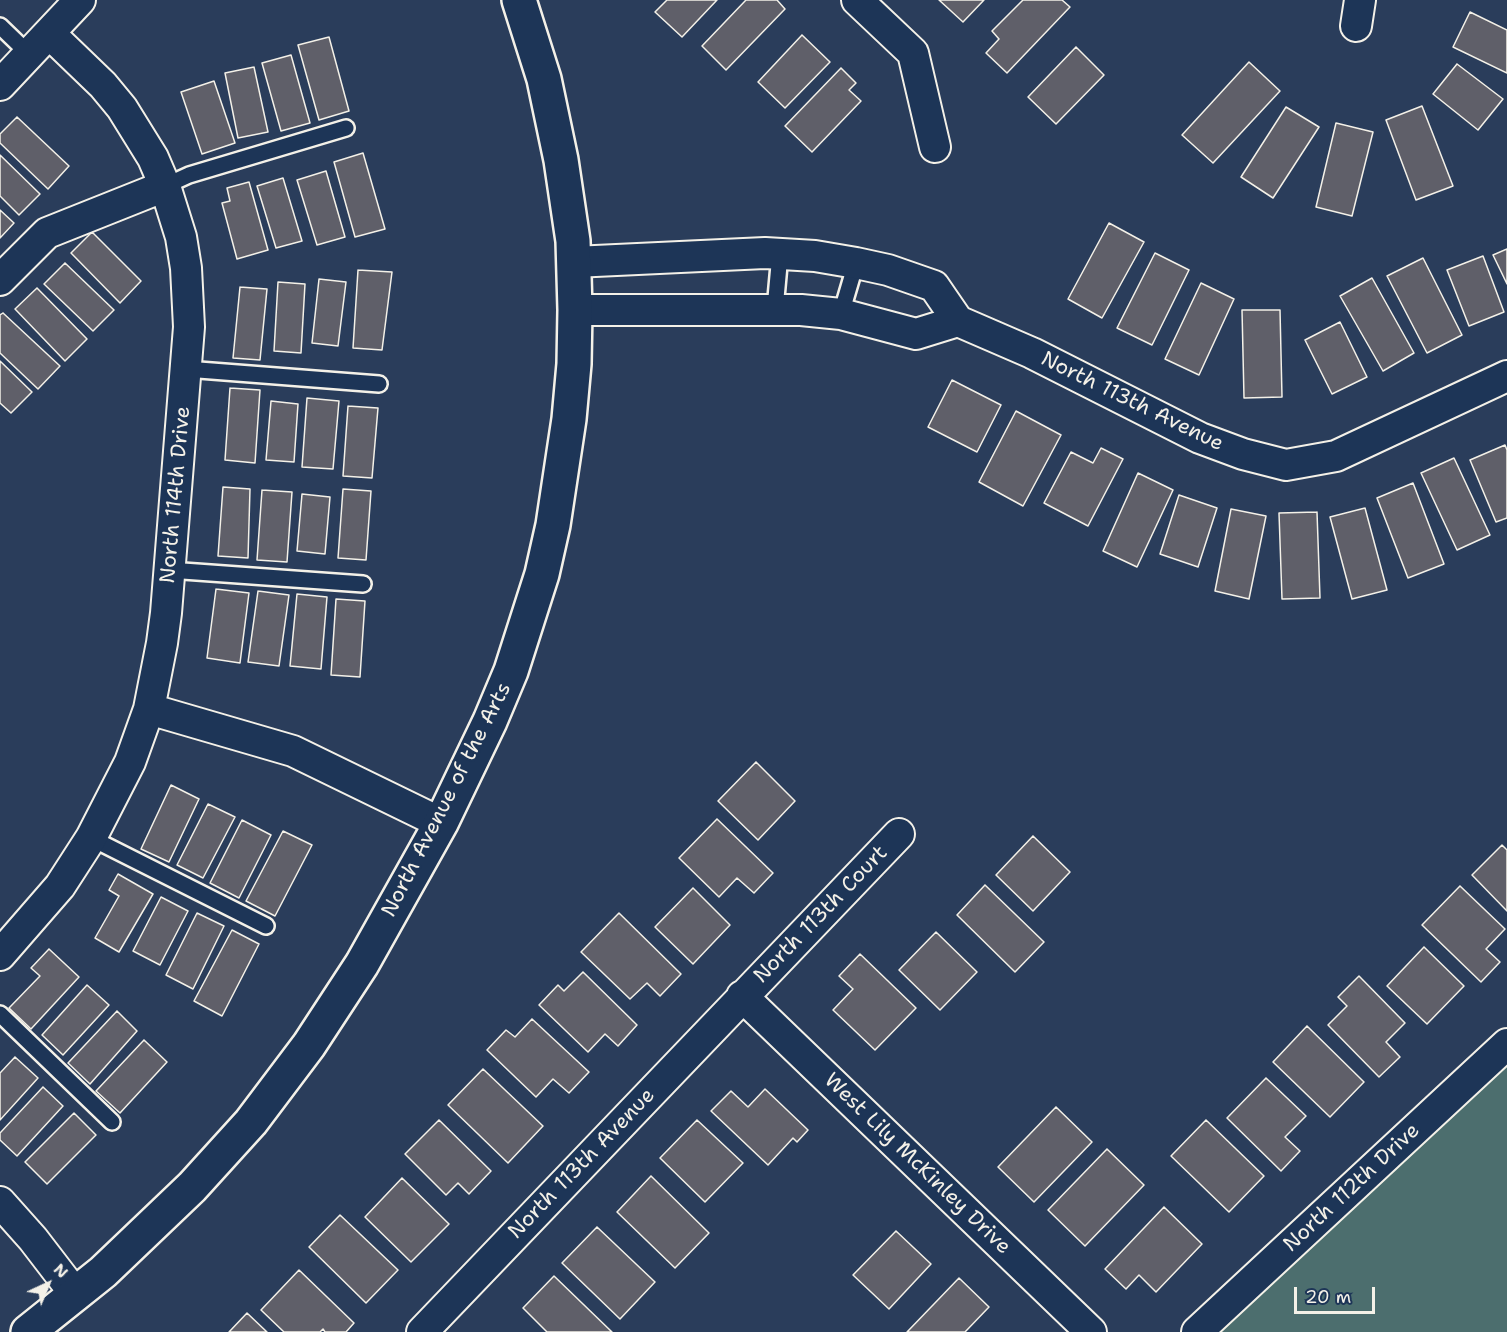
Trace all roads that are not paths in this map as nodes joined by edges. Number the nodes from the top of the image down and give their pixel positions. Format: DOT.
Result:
graph roads {
  1 [pos="80,0"];
  2 [pos="519,0"];
  3 [pos="858,0"];
  4 [pos="0,26"];
  5 [pos="39,43"];
  6 [pos="0,85"];
  7 [pos="346,128"];
  8 [pos="935,147"];
  9 [pos="165,186"];
  10 [pos="780,254"];
  11 [pos="574,262"];
  12 [pos="856,262"];
  13 [pos="0,279"];
  14 [pos="775,309"];
  15 [pos="575,310"];
  16 [pos="841,314"];
  17 [pos="958,321"];
  18 [pos="186,369"];
  19 [pos="1507,376"];
  20 [pos="379,384"];
  21 [pos="170,570"];
  22 [pos="363,584"];
  23 [pos="149,709"];
  24 [pos="441,823"];
  25 [pos="899,834"];
  26 [pos="92,838"];
  27 [pos="266,927"];
  28 [pos="0,955"];
  29 [pos="742,996"];
  30 [pos="0,1014"];
  31 [pos="1507,1044"];
  32 [pos="112,1122"];
  33 [pos="0,1202"];
  34 [pos="76,1295"];
  35 [pos="28,1332"];
  36 [pos="422,1332"];
  37 [pos="1091,1332"];
  38 [pos="1197,1332"];
  1 -- 5 [label="street"];
  2 -- 11 [label="street, North Avenue of the Arts"];
  3 -- 8 [label="street"];
  4 -- 5 [label="lane"];
  5 -- 6 [label="street"];
  5 -- 9 [label="street, North 114th Drive"];
  7 -- 9 [label="lane"];
  9 -- 13 [label="street"];
  9 -- 18 [label="street, North 114th Drive"];
  10 -- 11 [label="street"];
  10 -- 12 [label="street"];
  10 -- 14 [label="lane"];
  11 -- 15 [label="street, North Avenue of the Arts"];
  12 -- 16 [label="lane"];
  12 -- 17 [label="street"];
  14 -- 15 [label="street"];
  14 -- 16 [label="street"];
  15 -- 24 [label="street, North Avenue of the Arts"];
  16 -- 17 [label="street"];
  17 -- 19 [label="street, North 113th Avenue"];
  18 -- 20 [label="lane"];
  18 -- 21 [label="street, North 114th Drive"];
  21 -- 22 [label="lane"];
  21 -- 23 [label="street, North 114th Drive"];
  23 -- 24 [label="street"];
  23 -- 26 [label="street, North 114th Drive"];
  24 -- 34 [label="street, North Avenue of the Arts"];
  25 -- 29 [label="street, North 113th Court"];
  26 -- 27 [label="lane"];
  26 -- 28 [label="street, North 114th Drive"];
  29 -- 36 [label="street, North 113th Avenue"];
  29 -- 37 [label="street, West Lily McKinley Drive"];
  30 -- 32 [label="lane"];
  31 -- 38 [label="street, North 112th Drive"];
  33 -- 34 [label="street"];
  34 -- 35 [label="street, North Avenue of the Arts"];
}
